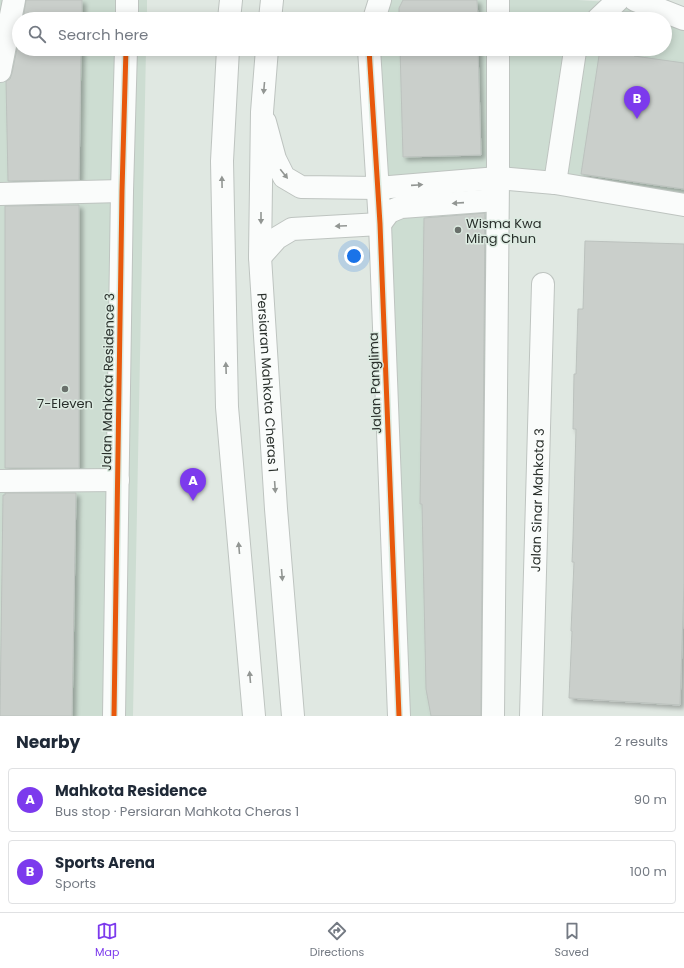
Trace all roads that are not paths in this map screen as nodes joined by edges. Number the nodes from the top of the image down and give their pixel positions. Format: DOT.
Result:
graph roads {
  1 [pos="14,0"];
  2 [pos="127,0"];
  3 [pos="220,0"];
  4 [pos="230,0"];
  5 [pos="272,0"];
  6 [pos="380,0"];
  7 [pos="498,0"];
  8 [pos="618,0"];
  9 [pos="634,0"];
  10 [pos="127,12"];
  11 [pos="224,12"];
  12 [pos="229,12"];
  13 [pos="271,12"];
  14 [pos="376,12"];
  15 [pos="498,12"];
  16 [pos="605,12"];
  17 [pos="666,12"];
  18 [pos="672,14"];
  19 [pos="684,19"];
  20 [pos="126,56"];
  21 [pos="228,56"];
  22 [pos="266,56"];
  23 [pos="369,56"];
  24 [pos="498,56"];
  25 [pos="574,56"];
  26 [pos="0,71"];
  27 [pos="262,112"];
  28 [pos="498,178"];
  29 [pos="555,183"];
  30 [pos="378,188"];
  31 [pos="122,191"];
  32 [pos="0,194"];
  33 [pos="497,200"];
  34 [pos="684,205"];
  35 [pos="380,224"];
  36 [pos="260,258"];
  37 [pos="543,284"];
  38 [pos="118,480"];
  39 [pos="0,481"];
  40 [pos="294,715"];
  41 [pos="114,716"];
  42 [pos="254,716"];
  43 [pos="398,716"];
  44 [pos="493,716"];
  45 [pos="531,716"];
  1 -- 26 [label="street"];
  2 -- 10 [label="street"];
  3 -- 11 [label="street"];
  4 -- 12 [label="street"];
  5 -- 13 [label="street"];
  6 -- 14 [label="street"];
  7 -- 15 [label="street"];
  8 -- 16 [label="street"];
  9 -- 17 [label="street"];
  18 -- 19 [label="street"];
  20 -- 31 [label="street, Jalan Mahkota Residence 3"];
  42 -- 21 [label="street, one-way"];
  22 -- 27 [label="street, Persiaran Mahkota Cheras 1, one-way"];
  23 -- 30 [label="street, Jalan Panglima"];
  24 -- 28 [label="street"];
  25 -- 29 [label="street"];
  27 -- 30 [label="street, one-way"];
  27 -- 36 [label="street, Persiaran Mahkota Cheras 1, one-way"];
  28 -- 29 [label="street"];
  30 -- 28 [label="street, one-way"];
  28 -- 33 [label="street"];
  29 -- 34 [label="street"];
  30 -- 35 [label="street, Jalan Panglima"];
  31 -- 32 [label="street"];
  31 -- 38 [label="street, Jalan Mahkota Residence 3"];
  33 -- 35 [label="street, one-way"];
  33 -- 44 [label="street"];
  35 -- 36 [label="street, one-way"];
  35 -- 43 [label="street, Jalan Panglima"];
  36 -- 40 [label="street, Persiaran Mahkota Cheras 1, one-way"];
  37 -- 45 [label="street, Jalan Sinar Mahkota 3"];
  38 -- 39 [label="street"];
  38 -- 41 [label="street, Jalan Mahkota Residence 3"];
}
